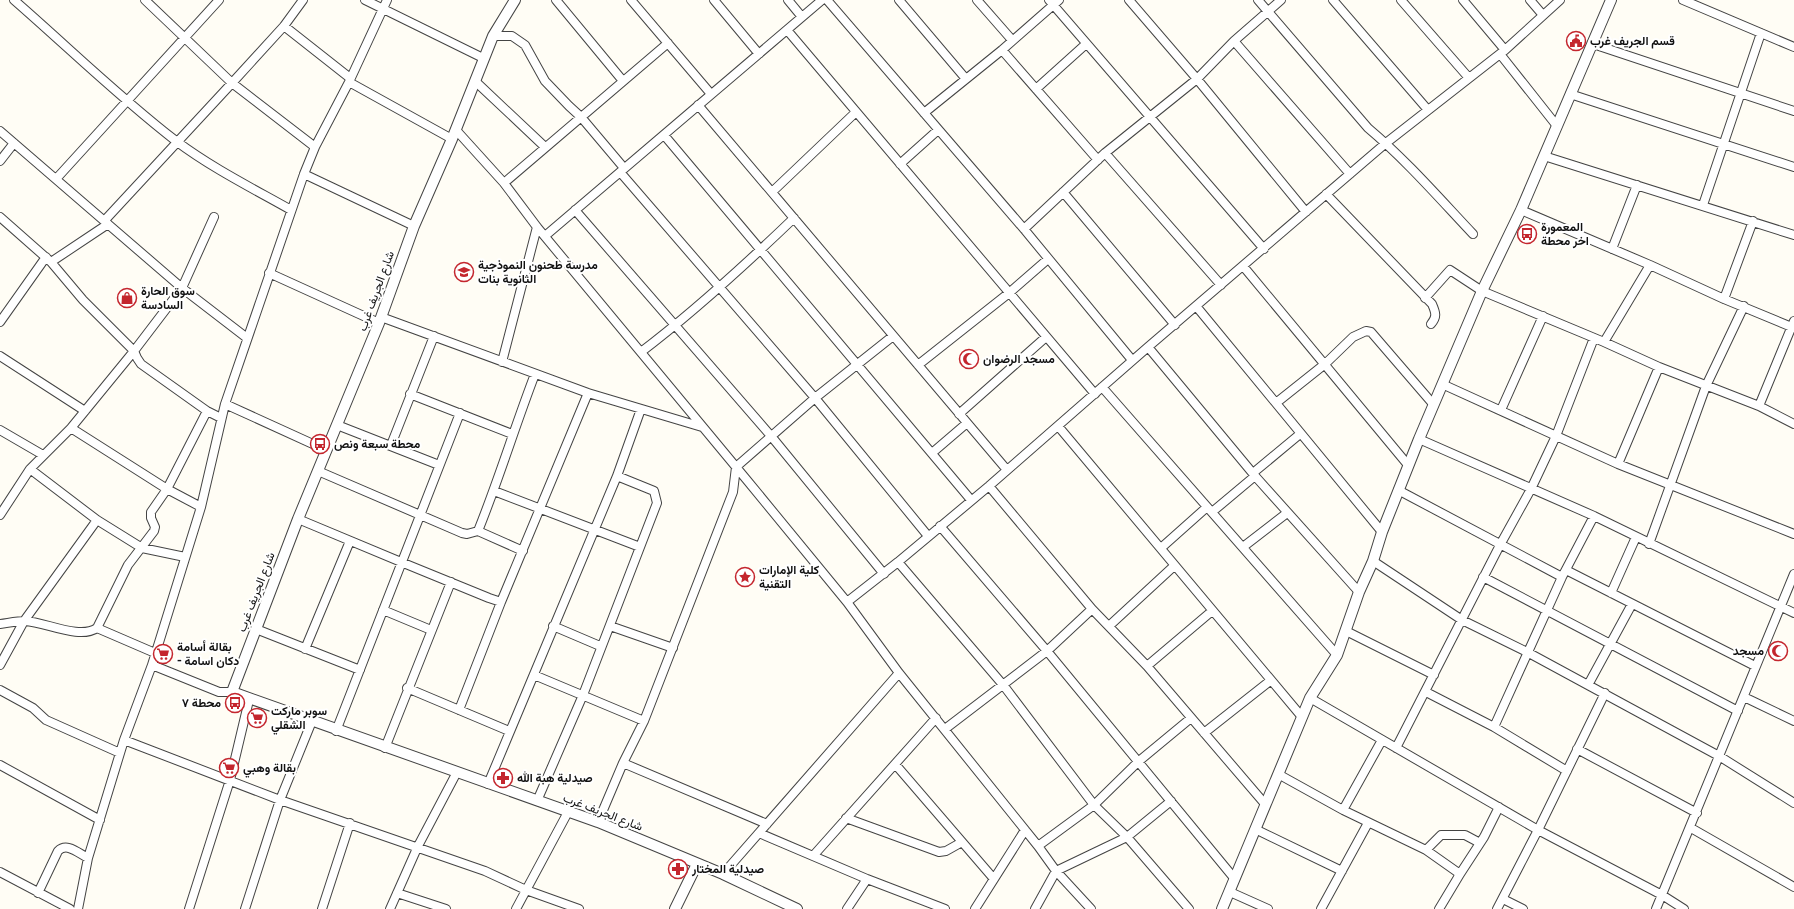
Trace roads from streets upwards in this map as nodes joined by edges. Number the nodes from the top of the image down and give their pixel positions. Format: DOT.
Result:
graph roads {
  1 [pos="14,0"];
  2 [pos="145,0"];
  3 [pos="219,0"];
  4 [pos="303,0"];
  5 [pos="365,0"];
  6 [pos="387,0"];
  7 [pos="515,0"];
  8 [pos="556,0"];
  9 [pos="631,0"];
  10 [pos="714,0"];
  11 [pos="788,0"];
  12 [pos="822,0"];
  13 [pos="827,0"];
  14 [pos="899,0"];
  15 [pos="977,0"];
  16 [pos="1129,0"];
  17 [pos="1258,0"];
  18 [pos="1281,0"];
  19 [pos="1333,0"];
  20 [pos="1401,0"];
  21 [pos="1463,0"];
  22 [pos="1530,0"];
  23 [pos="1560,0"];
  24 [pos="1612,0"];
  25 [pos="1683,0"];
  26 [pos="1054,2"];
  27 [pos="383,8"];
  28 [pos="1268,11"];
  29 [pos="1542,14"];
  30 [pos="802,17"];
  31 [pos="284,26"];
  32 [pos="787,30"];
  33 [pos="1761,33"];
  34 [pos="493,36"];
  35 [pos="185,38"];
  36 [pos="1012,40"];
  37 [pos="1234,41"];
  38 [pos="668,43"];
  39 [pos="1086,44"];
  40 [pos="1593,44"];
  41 [pos="1794,47"];
  42 [pos="1002,50"];
  43 [pos="1502,52"];
  44 [pos="759,54"];
  45 [pos="483,58"];
  46 [pos="1469,78"];
  47 [pos="966,79"];
  48 [pos="1196,79"];
  49 [pos="349,80"];
  50 [pos="475,81"];
  51 [pos="623,81"];
  52 [pos="232,83"];
  53 [pos="1036,89"];
  54 [pos="1742,93"];
  55 [pos="711,94"];
  56 [pos="1570,94"];
  57 [pos="127,100"];
  58 [pos="698,105"];
  59 [pos="1428,110"];
  60 [pos="1794,111"];
  61 [pos="856,112"];
  62 [pos="924,113"];
  63 [pos="1150,116"];
  64 [pos="581,117"];
  65 [pos="1557,126"];
  66 [pos="938,130"];
  67 [pos="0,131"];
  68 [pos="454,135"];
  69 [pos="664,135"];
  70 [pos="177,142"];
  71 [pos="14,143"];
  72 [pos="1386,143"];
  73 [pos="1723,144"];
  74 [pos="545,147"];
  75 [pos="315,148"];
  76 [pos="1105,154"];
  77 [pos="1544,156"];
  78 [pos="0,160"];
  79 [pos="1098,160"];
  80 [pos="900,164"];
  81 [pos="1794,167"];
  82 [pos="622,170"];
  83 [pos="304,174"];
  84 [pos="1350,174"];
  85 [pos="56,179"];
  86 [pos="504,183"];
  87 [pos="1637,185"];
  88 [pos="772,192"];
  89 [pos="1063,192"];
  90 [pos="1326,194"];
  91 [pos="1703,205"];
  92 [pos="291,210"];
  93 [pos="575,210"];
  94 [pos="1521,210"];
  95 [pos="1306,212"];
  96 [pos="0,217"];
  97 [pos="214,217"];
  98 [pos="794,218"];
  99 [pos="1753,221"];
  100 [pos="106,222"];
  101 [pos="414,226"];
  102 [pos="537,227"];
  103 [pos="1024,230"];
  104 [pos="1473,234"];
  105 [pos="1794,235"];
  106 [pos="545,236"];
  107 [pos="762,249"];
  108 [pos="1264,249"];
  109 [pos="1612,249"];
  110 [pos="1048,259"];
  111 [pos="48,260"];
  112 [pos="1650,265"];
  113 [pos="1243,266"];
  114 [pos="269,273"];
  115 [pos="1221,284"];
  116 [pos="182,288"];
  117 [pos="719,289"];
  118 [pos="1482,291"];
  119 [pos="1009,293"];
  120 [pos="1425,298"];
  121 [pos="1724,299"];
  122 [pos="1196,306"];
  123 [pos="1744,306"];
  124 [pos="1543,316"];
  125 [pos="380,320"];
  126 [pos="0,322"];
  127 [pos="1175,324"];
  128 [pos="1431,324"];
  129 [pos="1793,325"];
  130 [pos="674,326"];
  131 [pos="434,336"];
  132 [pos="893,336"];
  133 [pos="1046,337"];
  134 [pos="247,338"];
  135 [pos="1594,338"];
  136 [pos="1604,342"];
  137 [pos="1148,347"];
  138 [pos="134,351"];
  139 [pos="641,352"];
  140 [pos="0,356"];
  141 [pos="1132,360"];
  142 [pos="502,362"];
  143 [pos="1325,364"];
  144 [pos="858,365"];
  145 [pos="918,365"];
  146 [pos="1658,367"];
  147 [pos="535,374"];
  148 [pos="1442,384"];
  149 [pos="1706,386"];
  150 [pos="1102,387"];
  151 [pos="588,393"];
  152 [pos="410,394"];
  153 [pos="1095,394"];
  154 [pos="815,398"];
  155 [pos="1276,403"];
  156 [pos="224,404"];
  157 [pos="1434,404"];
  158 [pos="1759,406"];
  159 [pos="641,409"];
  160 [pos="1501,410"];
  161 [pos="85,411"];
  162 [pos="207,411"];
  163 [pos="460,413"];
  164 [pos="959,414"];
  165 [pos="221,418"];
  166 [pos="967,423"];
  167 [pos="1794,424"];
  168 [pos="337,425"];
  169 [pos="1058,426"];
  170 [pos="702,427"];
  171 [pos="71,428"];
  172 [pos="0,430"];
  173 [pos="512,434"];
  174 [pos="1300,434"];
  175 [pos="771,436"];
  176 [pos="1556,436"];
  177 [pos="1419,438"];
  178 [pos="391,446"];
  179 [pos="326,450"];
  180 [pos="932,453"];
  181 [pos="43,455"];
  182 [pos="1618,464"];
  183 [pos="439,465"];
  184 [pos="1408,465"];
  185 [pos="736,467"];
  186 [pos="30,469"];
  187 [pos="1007,470"];
  188 [pos="318,471"];
  189 [pos="1254,475"];
  190 [pos="617,476"];
  191 [pos="989,486"];
  192 [pos="1670,486"];
  193 [pos="167,489"];
  194 [pos="1531,489"];
  195 [pos="1398,490"];
  196 [pos="494,491"];
  197 [pos="971,500"];
  198 [pos="200,507"];
  199 [pos="541,509"];
  200 [pos="1210,509"];
  201 [pos="1,511"];
  202 [pos="1287,513"];
  203 [pos="422,514"];
  204 [pos="1594,516"];
  205 [pos="298,519"];
  206 [pos="97,520"];
  207 [pos="940,526"];
  208 [pos="594,529"];
  209 [pos="478,531"];
  210 [pos="1382,532"];
  211 [pos="1794,534"];
  212 [pos="928,536"];
  213 [pos="1636,537"];
  214 [pos="350,541"];
  215 [pos="1649,544"];
  216 [pos="1500,545"];
  217 [pos="640,547"];
  218 [pos="1243,547"];
  219 [pos="142,548"];
  220 [pos="1161,548"];
  221 [pos="523,551"];
  222 [pos="185,557"];
  223 [pos="1374,561"];
  224 [pos="402,562"];
  225 [pos="898,562"];
  226 [pos="1174,566"];
  227 [pos="1566,570"];
  228 [pos="884,574"];
  229 [pos="1794,574"];
  230 [pos="1562,577"];
  231 [pos="1483,578"];
  232 [pos="451,582"];
  233 [pos="1359,592"];
  234 [pos="1611,593"];
  235 [pos="502,602"];
  236 [pos="847,602"];
  237 [pos="1632,604"];
  238 [pos="1781,607"];
  239 [pos="1092,609"];
  240 [pos="383,610"];
  241 [pos="1212,611"];
  242 [pos="1547,611"];
  243 [pos="1794,613"];
  244 [pos="1462,620"];
  245 [pos="24,621"];
  246 [pos="0,624"];
  247 [pos="554,626"];
  248 [pos="610,626"];
  249 [pos="1109,626"];
  250 [pos="97,628"];
  251 [pos="256,629"];
  252 [pos="431,630"];
  253 [pos="1346,631"];
  254 [pos="1609,643"];
  255 [pos="600,646"];
  256 [pos="305,648"];
  257 [pos="673,648"];
  258 [pos="1047,651"];
  259 [pos="1528,652"];
  260 [pos="155,653"];
  261 [pos="1337,655"];
  262 [pos="0,665"];
  263 [pos="152,665"];
  264 [pos="1147,666"];
  265 [pos="1755,666"];
  266 [pos="360,670"];
  267 [pos="899,673"];
  268 [pos="1434,675"];
  269 [pos="534,676"];
  270 [pos="1270,681"];
  271 [pos="1588,685"];
  272 [pos="1004,686"];
  273 [pos="407,688"];
  274 [pos="0,690"];
  275 [pos="232,692"];
  276 [pos="1426,692"];
  277 [pos="1605,693"];
  278 [pos="583,695"];
  279 [pos="1744,697"];
  280 [pos="1310,698"];
  281 [pos="249,700"];
  282 [pos="459,710"];
  283 [pos="1738,711"];
  284 [pos="1302,717"];
  285 [pos="936,718"];
  286 [pos="1192,718"];
  287 [pos="312,721"];
  288 [pos="644,721"];
  289 [pos="1794,721"];
  290 [pos="1494,727"];
  291 [pos="945,730"];
  292 [pos="336,731"];
  293 [pos="510,731"];
  294 [pos="1204,733"];
  295 [pos="124,740"];
  296 [pos="1382,740"];
  297 [pos="385,748"];
  298 [pos="1396,748"];
  299 [pos="1577,749"];
  300 [pos="120,753"];
  301 [pos="1719,756"];
  302 [pos="1139,761"];
  303 [pos="623,763"];
  304 [pos="895,764"];
  305 [pos="0,765"];
  306 [pos="1567,771"];
  307 [pos="457,772"];
  308 [pos="1278,774"];
  309 [pos="230,780"];
  310 [pos="488,784"];
  311 [pos="280,800"];
  312 [pos="1793,800"];
  313 [pos="537,801"];
  314 [pos="1171,801"];
  315 [pos="1265,804"];
  316 [pos="1094,805"];
  317 [pos="1499,807"];
  318 [pos="1343,810"];
  319 [pos="568,812"];
  320 [pos="1697,813"];
  321 [pos="846,818"];
  322 [pos="100,820"];
  323 [pos="598,822"];
  324 [pos="350,823"];
  325 [pos="1368,823"];
  326 [pos="767,824"];
  327 [pos="1691,828"];
  328 [pos="1255,829"];
  329 [pos="1025,830"];
  330 [pos="1538,830"];
  331 [pos="759,833"];
  332 [pos="1127,837"];
  333 [pos="962,842"];
  334 [pos="1480,843"];
  335 [pos="418,846"];
  336 [pos="1038,846"];
  337 [pos="1426,850"];
  338 [pos="813,856"];
  339 [pos="88,858"];
  340 [pos="697,864"];
  341 [pos="1056,871"];
  342 [pos="1342,871"];
  343 [pos="0,872"];
  344 [pos="723,874"];
  345 [pos="1460,874"];
  346 [pos="1234,878"];
  347 [pos="867,879"];
  348 [pos="994,879"];
  349 [pos="1794,887"];
  350 [pos="526,890"];
  351 [pos="1230,892"];
  352 [pos="38,893"];
  353 [pos="397,894"];
  354 [pos="1662,895"];
  355 [pos="1503,899"];
  356 [pos="424,905"];
  357 [pos="70,909"];
  358 [pos="78,909"];
  359 [pos="190,909"];
  360 [pos="245,909"];
  361 [pos="322,909"];
  362 [pos="390,909"];
  363 [pos="446,909"];
  364 [pos="516,909"];
  365 [pos="579,909"];
  366 [pos="675,909"];
  367 [pos="797,909"];
  368 [pos="847,909"];
  369 [pos="945,909"];
  370 [pos="976,909"];
  371 [pos="1035,909"];
  372 [pos="1091,909"];
  373 [pos="1189,909"];
  374 [pos="1222,909"];
  375 [pos="1268,909"];
  376 [pos="1321,909"];
  377 [pos="1439,909"];
  378 [pos="1497,909"];
  379 [pos="1523,909"];
  380 [pos="1656,909"];
  381 [pos="1684,909"];
  1 -- 57 [label="street"];
  2 -- 35 [label="street"];
  3 -- 35 [label="street"];
  4 -- 31 [label="street"];
  5 -- 27 [label="street"];
  6 -- 27 [label="street"];
  7 -- 34 [label="street, شارع الجريف غرب"];
  8 -- 51 [label="street"];
  9 -- 38 [label="street"];
  10 -- 44 [label="street"];
  11 -- 30 [label="street"];
  12 -- 30 [label="street"];
  13 -- 62 [label="street"];
  14 -- 47 [label="street"];
  15 -- 36 [label="street"];
  16 -- 48 [label="street"];
  17 -- 28 [label="street"];
  18 -- 28 [label="street"];
  19 -- 59 [label="street"];
  20 -- 46 [label="street"];
  21 -- 43 [label="street"];
  22 -- 29 [label="street"];
  23 -- 29 [label="street"];
  24 -- 40 [label="street"];
  25 -- 33 [label="street"];
  26 -- 36 [label="street"];
  26 -- 39 [label="street"];
  27 -- 45 [label="street"];
  27 -- 49 [label="street"];
  28 -- 37 [label="street"];
  28 -- 72 [label="street"];
  29 -- 43 [label="street"];
  30 -- 32 [label="street"];
  31 -- 49 [label="street"];
  31 -- 52 [label="street"];
  32 -- 44 [label="street"];
  32 -- 61 [label="street"];
  33 -- 41 [label="street"];
  33 -- 54 [label="street"];
  34 -- 45 [label="street, شارع الجريف غرب"];
  34 -- 64 [label="street"];
  35 -- 52 [label="street"];
  35 -- 57 [label="street"];
  36 -- 42 [label="street"];
  37 -- 48 [label="street"];
  37 -- 84 [label="street"];
  38 -- 51 [label="street"];
  38 -- 55 [label="street"];
  39 -- 53 [label="street"];
  39 -- 63 [label="street"];
  40 -- 54 [label="street"];
  40 -- 56 [label="street"];
  42 -- 47 [label="street"];
  42 -- 53 [label="street"];
  43 -- 46 [label="street"];
  43 -- 65 [label="street"];
  44 -- 55 [label="street"];
  45 -- 50 [label="street, شارع الجريف غرب"];
  46 -- 59 [label="street"];
  47 -- 62 [label="street"];
  48 -- 63 [label="street"];
  48 -- 95 [label="street"];
  49 -- 68 [label="street"];
  49 -- 75 [label="street"];
  50 -- 68 [label="street, شارع الجريف غرب"];
  50 -- 74 [label="street"];
  51 -- 64 [label="street"];
  52 -- 70 [label="street"];
  52 -- 75 [label="street"];
  53 -- 79 [label="street"];
  54 -- 60 [label="street"];
  54 -- 73 [label="street"];
  55 -- 58 [label="street"];
  56 -- 65 [label="street"];
  56 -- 73 [label="street"];
  57 -- 70 [label="street"];
  57 -- 85 [label="street"];
  58 -- 69 [label="street"];
  58 -- 88 [label="street"];
  59 -- 72 [label="street"];
  61 -- 80 [label="street"];
  61 -- 88 [label="street"];
  62 -- 66 [label="street"];
  63 -- 76 [label="street"];
  63 -- 108 [label="street"];
  64 -- 74 [label="street"];
  64 -- 82 [label="street"];
  65 -- 77 [label="street"];
  66 -- 80 [label="street"];
  66 -- 103 [label="street"];
  67 -- 71 [label="street"];
  68 -- 86 [label="street"];
  68 -- 101 [label="street, شارع الجريف غرب"];
  69 -- 82 [label="street"];
  69 -- 107 [label="street"];
  70 -- 92 [label="street"];
  70 -- 100 [label="street"];
  71 -- 78 [label="street"];
  71 -- 85 [label="street"];
  72 -- 84 [label="street"];
  72 -- 104 [label="street"];
  73 -- 81 [label="street"];
  73 -- 91 [label="street"];
  74 -- 86 [label="street"];
  75 -- 83 [label="street"];
  76 -- 79 [label="street"];
  76 -- 115 [label="street"];
  77 -- 87 [label="street"];
  77 -- 94 [label="street"];
  79 -- 89 [label="street"];
  80 -- 119 [label="street"];
  82 -- 93 [label="street"];
  82 -- 117 [label="street"];
  83 -- 92 [label="street"];
  83 -- 101 [label="street"];
  84 -- 90 [label="street"];
  85 -- 100 [label="street"];
  86 -- 102 [label="street"];
  87 -- 91 [label="street"];
  87 -- 109 [label="street"];
  88 -- 98 [label="street"];
  89 -- 103 [label="street"];
  89 -- 127 [label="street"];
  90 -- 95 [label="street"];
  90 -- 120 [label="street"];
  91 -- 99 [label="street"];
  92 -- 114 [label="street"];
  93 -- 106 [label="street"];
  93 -- 130 [label="street"];
  94 -- 109 [label="street"];
  94 -- 118 [label="street"];
  95 -- 108 [label="street"];
  96 -- 111 [label="street"];
  97 -- 116 [label="street"];
  98 -- 107 [label="street"];
  98 -- 132 [label="street"];
  99 -- 105 [label="street"];
  99 -- 121 [label="street"];
  100 -- 111 [label="street"];
  100 -- 116 [label="street"];
  101 -- 125 [label="street, شارع الجريف غرب"];
  102 -- 106 [label="street"];
  102 -- 142 [label="street"];
  103 -- 110 [label="street"];
  106 -- 139 [label="street"];
  107 -- 117 [label="street"];
  107 -- 144 [label="street"];
  108 -- 113 [label="street"];
  109 -- 112 [label="street"];
  110 -- 119 [label="street"];
  110 -- 141 [label="street"];
  111 -- 126 [label="street"];
  111 -- 138 [label="street"];
  112 -- 121 [label="street"];
  112 -- 136 [label="street"];
  113 -- 115 [label="street"];
  113 -- 143 [label="street"];
  114 -- 125 [label="street"];
  114 -- 134 [label="street"];
  115 -- 122 [label="street"];
  116 -- 134 [label="street"];
  116 -- 138 [label="street"];
  117 -- 130 [label="street"];
  117 -- 154 [label="street"];
  118 -- 120 [label="street"];
  118 -- 124 [label="street"];
  118 -- 148 [label="street"];
  119 -- 133 [label="street"];
  119 -- 145 [label="street"];
  120 -- 128 [label="street"];
  121 -- 123 [label="street"];
  122 -- 127 [label="street"];
  122 -- 155 [label="street"];
  123 -- 129 [label="street"];
  123 -- 149 [label="street"];
  124 -- 135 [label="street"];
  124 -- 160 [label="street"];
  125 -- 131 [label="street"];
  125 -- 168 [label="street, شارع الجريف غرب"];
  127 -- 137 [label="street"];
  129 -- 158 [label="street"];
  130 -- 139 [label="street"];
  130 -- 175 [label="street"];
  131 -- 142 [label="street"];
  131 -- 152 [label="street"];
  132 -- 144 [label="street"];
  132 -- 145 [label="street"];
  133 -- 153 [label="street"];
  133 -- 164 [label="street"];
  134 -- 156 [label="street"];
  135 -- 136 [label="street"];
  135 -- 176 [label="street"];
  136 -- 146 [label="street"];
  137 -- 141 [label="street"];
  137 -- 189 [label="street"];
  138 -- 161 [label="street"];
  138 -- 162 [label="street"];
  139 -- 170 [label="street"];
  140 -- 161 [label="street"];
  141 -- 150 [label="street"];
  142 -- 147 [label="street"];
  143 -- 155 [label="street"];
  143 -- 157 [label="street"];
  143 -- 184 [label="street"];
  144 -- 154 [label="street"];
  144 -- 180 [label="street"];
  145 -- 164 [label="street"];
  146 -- 149 [label="street"];
  146 -- 182 [label="street"];
  147 -- 151 [label="street"];
  147 -- 173 [label="street"];
  148 -- 157 [label="street"];
  148 -- 160 [label="street"];
  149 -- 158 [label="street"];
  149 -- 192 [label="street"];
  150 -- 153 [label="street"];
  150 -- 200 [label="street"];
  151 -- 159 [label="street"];
  151 -- 199 [label="street"];
  152 -- 163 [label="street"];
  152 -- 178 [label="street"];
  153 -- 169 [label="street"];
  154 -- 175 [label="street"];
  154 -- 212 [label="street"];
  155 -- 174 [label="street"];
  156 -- 165 [label="street"];
  156 -- 179 [label="street"];
  157 -- 177 [label="street"];
  158 -- 167 [label="street"];
  159 -- 170 [label="street"];
  159 -- 190 [label="street"];
  160 -- 176 [label="street"];
  161 -- 171 [label="street"];
  162 -- 165 [label="street"];
  162 -- 193 [label="street"];
  163 -- 173 [label="street"];
  163 -- 183 [label="street"];
  164 -- 166 [label="street"];
  165 -- 198 [label="street"];
  166 -- 180 [label="street"];
  166 -- 187 [label="street"];
  168 -- 178 [label="street"];
  168 -- 179 [label="street, شارع الجريف غرب"];
  169 -- 187 [label="street"];
  169 -- 220 [label="street"];
  170 -- 185 [label="street"];
  171 -- 181 [label="street"];
  171 -- 193 [label="street"];
  172 -- 181 [label="street"];
  173 -- 196 [label="street"];
  174 -- 189 [label="street"];
  174 -- 210 [label="street"];
  175 -- 185 [label="street"];
  175 -- 228 [label="street"];
  176 -- 182 [label="street"];
  176 -- 194 [label="street"];
  177 -- 184 [label="street"];
  177 -- 194 [label="street"];
  178 -- 183 [label="street"];
  179 -- 188 [label="street, شارع الجريف غرب"];
  180 -- 197 [label="street"];
  181 -- 186 [label="street"];
  182 -- 192 [label="street"];
  183 -- 203 [label="street"];
  184 -- 195 [label="street"];
  185 -- 236 [label="street"];
  185 -- 257 [label="street"];
  186 -- 201 [label="street"];
  186 -- 206 [label="street"];
  187 -- 191 [label="street"];
  188 -- 203 [label="street"];
  188 -- 205 [label="street, شارع الجريف غرب"];
  189 -- 200 [label="street"];
  189 -- 202 [label="street"];
  190 -- 208 [label="street"];
  190 -- 217 [label="street"];
  191 -- 197 [label="street"];
  191 -- 239 [label="street"];
  192 -- 211 [label="street"];
  192 -- 215 [label="street"];
  193 -- 198 [label="street"];
  193 -- 219 [label="street"];
  194 -- 204 [label="street"];
  194 -- 216 [label="street"];
  195 -- 210 [label="street"];
  195 -- 216 [label="street"];
  196 -- 199 [label="street"];
  196 -- 209 [label="street"];
  197 -- 207 [label="street"];
  198 -- 222 [label="street"];
  199 -- 208 [label="street"];
  199 -- 221 [label="street"];
  200 -- 218 [label="street"];
  200 -- 220 [label="street"];
  202 -- 218 [label="street"];
  202 -- 233 [label="street"];
  203 -- 209 [label="street"];
  203 -- 224 [label="street"];
  204 -- 213 [label="street"];
  204 -- 227 [label="street"];
  205 -- 214 [label="street"];
  205 -- 251 [label="street, شارع الجريف غرب"];
  206 -- 219 [label="street"];
  206 -- 245 [label="street"];
  207 -- 212 [label="street"];
  207 -- 258 [label="street"];
  208 -- 217 [label="street"];
  208 -- 247 [label="street"];
  209 -- 221 [label="street"];
  210 -- 223 [label="street"];
  212 -- 225 [label="street"];
  213 -- 215 [label="street"];
  213 -- 234 [label="street"];
  214 -- 224 [label="street"];
  214 -- 256 [label="street"];
  215 -- 238 [label="street"];
  216 -- 230 [label="street"];
  216 -- 231 [label="street"];
  217 -- 248 [label="street"];
  218 -- 261 [label="street"];
  219 -- 222 [label="street"];
  219 -- 250 [label="street"];
  220 -- 226 [label="street"];
  221 -- 235 [label="street"];
  222 -- 260 [label="street"];
  223 -- 233 [label="street"];
  223 -- 244 [label="street"];
  224 -- 232 [label="street"];
  224 -- 240 [label="street"];
  225 -- 228 [label="street"];
  225 -- 272 [label="street"];
  226 -- 241 [label="street"];
  226 -- 249 [label="street"];
  227 -- 230 [label="street"];
  227 -- 234 [label="street"];
  228 -- 236 [label="street"];
  229 -- 238 [label="street"];
  230 -- 242 [label="street"];
  231 -- 242 [label="street"];
  231 -- 244 [label="street"];
  232 -- 235 [label="street"];
  232 -- 252 [label="street"];
  233 -- 253 [label="street"];
  234 -- 237 [label="street"];
  235 -- 282 [label="street"];
  236 -- 267 [label="street"];
  237 -- 254 [label="street"];
  237 -- 265 [label="street"];
  238 -- 243 [label="street"];
  238 -- 265 [label="street"];
  239 -- 249 [label="street"];
  239 -- 258 [label="street"];
  240 -- 252 [label="street"];
  240 -- 266 [label="street"];
  241 -- 264 [label="street"];
  241 -- 270 [label="street"];
  242 -- 254 [label="street"];
  242 -- 259 [label="street"];
  244 -- 259 [label="street"];
  244 -- 268 [label="street"];
  245 -- 246 [label="street"];
  245 -- 250 [label="street"];
  245 -- 262 [label="street"];
  247 -- 255 [label="street"];
  247 -- 269 [label="street"];
  248 -- 255 [label="street"];
  248 -- 257 [label="street"];
  249 -- 264 [label="street"];
  250 -- 260 [label="street"];
  251 -- 256 [label="street"];
  251 -- 275 [label="street, شارع الجريف غرب"];
  252 -- 273 [label="street"];
  253 -- 261 [label="street"];
  253 -- 268 [label="street"];
  254 -- 271 [label="street"];
  254 -- 283 [label="street"];
  255 -- 278 [label="street"];
  256 -- 266 [label="street"];
  257 -- 288 [label="street"];
  258 -- 272 [label="street"];
  258 -- 302 [label="street"];
  259 -- 271 [label="street"];
  259 -- 290 [label="street"];
  260 -- 263 [label="street"];
  261 -- 280 [label="street"];
  263 -- 275 [label="street"];
  263 -- 295 [label="street"];
  264 -- 286 [label="street"];
  265 -- 279 [label="street"];
  266 -- 292 [label="street"];
  267 -- 285 [label="street"];
  267 -- 326 [label="street"];
  268 -- 276 [label="street"];
  269 -- 278 [label="street"];
  269 -- 293 [label="street"];
  270 -- 284 [label="street"];
  270 -- 294 [label="street"];
  271 -- 277 [label="street"];
  272 -- 291 [label="street"];
  272 -- 316 [label="street"];
  273 -- 282 [label="street"];
  273 -- 297 [label="street"];
  274 -- 300 [label="street"];
  275 -- 281 [label="street, شارع الجريف غرب"];
  276 -- 290 [label="street"];
  276 -- 298 [label="street"];
  277 -- 299 [label="street"];
  277 -- 301 [label="street"];
  278 -- 288 [label="street"];
  278 -- 313 [label="street"];
  279 -- 283 [label="street"];
  279 -- 289 [label="street"];
  280 -- 284 [label="street"];
  280 -- 296 [label="street"];
  281 -- 287 [label="street, شارع الجريف غرب"];
  281 -- 309 [label="street"];
  282 -- 293 [label="street"];
  283 -- 301 [label="street"];
  284 -- 308 [label="street"];
  285 -- 291 [label="street"];
  285 -- 304 [label="street"];
  286 -- 294 [label="street"];
  286 -- 302 [label="street"];
  287 -- 292 [label="street, شارع الجريف غرب"];
  287 -- 311 [label="street"];
  288 -- 303 [label="street"];
  290 -- 306 [label="street"];
  291 -- 329 [label="street"];
  292 -- 297 [label="street, شارع الجريف غرب"];
  293 -- 310 [label="street"];
  294 -- 315 [label="street"];
  295 -- 300 [label="street"];
  295 -- 309 [label="street"];
  296 -- 298 [label="street"];
  296 -- 318 [label="street"];
  297 -- 307 [label="street, شارع الجريف غرب"];
  298 -- 317 [label="street"];
  299 -- 306 [label="street"];
  299 -- 320 [label="street"];
  300 -- 322 [label="street"];
  301 -- 312 [label="street"];
  301 -- 320 [label="street"];
  302 -- 314 [label="street"];
  302 -- 316 [label="street"];
  303 -- 323 [label="street"];
  303 -- 326 [label="street"];
  304 -- 321 [label="street"];
  304 -- 333 [label="street"];
  305 -- 322 [label="street"];
  306 -- 330 [label="street"];
  307 -- 310 [label="street, شارع الجريف غرب"];
  307 -- 335 [label="street"];
  308 -- 315 [label="street"];
  308 -- 318 [label="street"];
  309 -- 311 [label="street"];
  309 -- 359 [label="street"];
  310 -- 313 [label="street, شارع الجريف غرب"];
  311 -- 324 [label="street"];
  311 -- 360 [label="street"];
  313 -- 319 [label="street, شارع الجريف غرب"];
  314 -- 332 [label="street"];
  314 -- 346 [label="street"];
  315 -- 328 [label="street"];
  316 -- 332 [label="street"];
  316 -- 336 [label="street"];
  317 -- 330 [label="street"];
  317 -- 334 [label="street"];
  318 -- 325 [label="street"];
  319 -- 323 [label="street, شارع الجريف غرب"];
  319 -- 350 [label="street"];
  320 -- 327 [label="street"];
  321 -- 333 [label="street"];
  321 -- 338 [label="street"];
  322 -- 339 [label="street"];
  323 -- 340 [label="street, شارع الجريف غرب"];
  324 -- 335 [label="street"];
  324 -- 361 [label="street"];
  325 -- 337 [label="street"];
  325 -- 342 [label="street"];
  326 -- 331 [label="street"];
  327 -- 349 [label="street"];
  327 -- 354 [label="street"];
  328 -- 342 [label="street"];
  328 -- 346 [label="street"];
  329 -- 336 [label="street"];
  329 -- 348 [label="street"];
  330 -- 354 [label="street"];
  330 -- 355 [label="street"];
  331 -- 338 [label="street"];
  331 -- 344 [label="street"];
  332 -- 341 [label="street"];
  332 -- 373 [label="street"];
  333 -- 348 [label="street"];
  334 -- 337 [label="street"];
  334 -- 345 [label="street"];
  335 -- 350 [label="street"];
  335 -- 353 [label="street"];
  336 -- 341 [label="street"];
  337 -- 345 [label="street"];
  338 -- 347 [label="street"];
  339 -- 352 [label="street"];
  339 -- 358 [label="street"];
  340 -- 344 [label="street, شارع الجريف غرب"];
  340 -- 366 [label="street"];
  341 -- 371 [label="street"];
  341 -- 372 [label="street"];
  342 -- 376 [label="street"];
  343 -- 352 [label="street"];
  344 -- 367 [label="street, شارع الجريف غرب"];
  345 -- 377 [label="street"];
  346 -- 351 [label="street"];
  347 -- 368 [label="street"];
  347 -- 369 [label="street"];
  348 -- 370 [label="street"];
  350 -- 364 [label="street"];
  350 -- 365 [label="street"];
  351 -- 374 [label="street"];
  351 -- 375 [label="street"];
  352 -- 357 [label="street"];
  353 -- 356 [label="street"];
  353 -- 362 [label="street"];
  354 -- 380 [label="street"];
  354 -- 381 [label="street"];
  355 -- 378 [label="street"];
  355 -- 379 [label="street"];
  356 -- 363 [label="street"];
}
